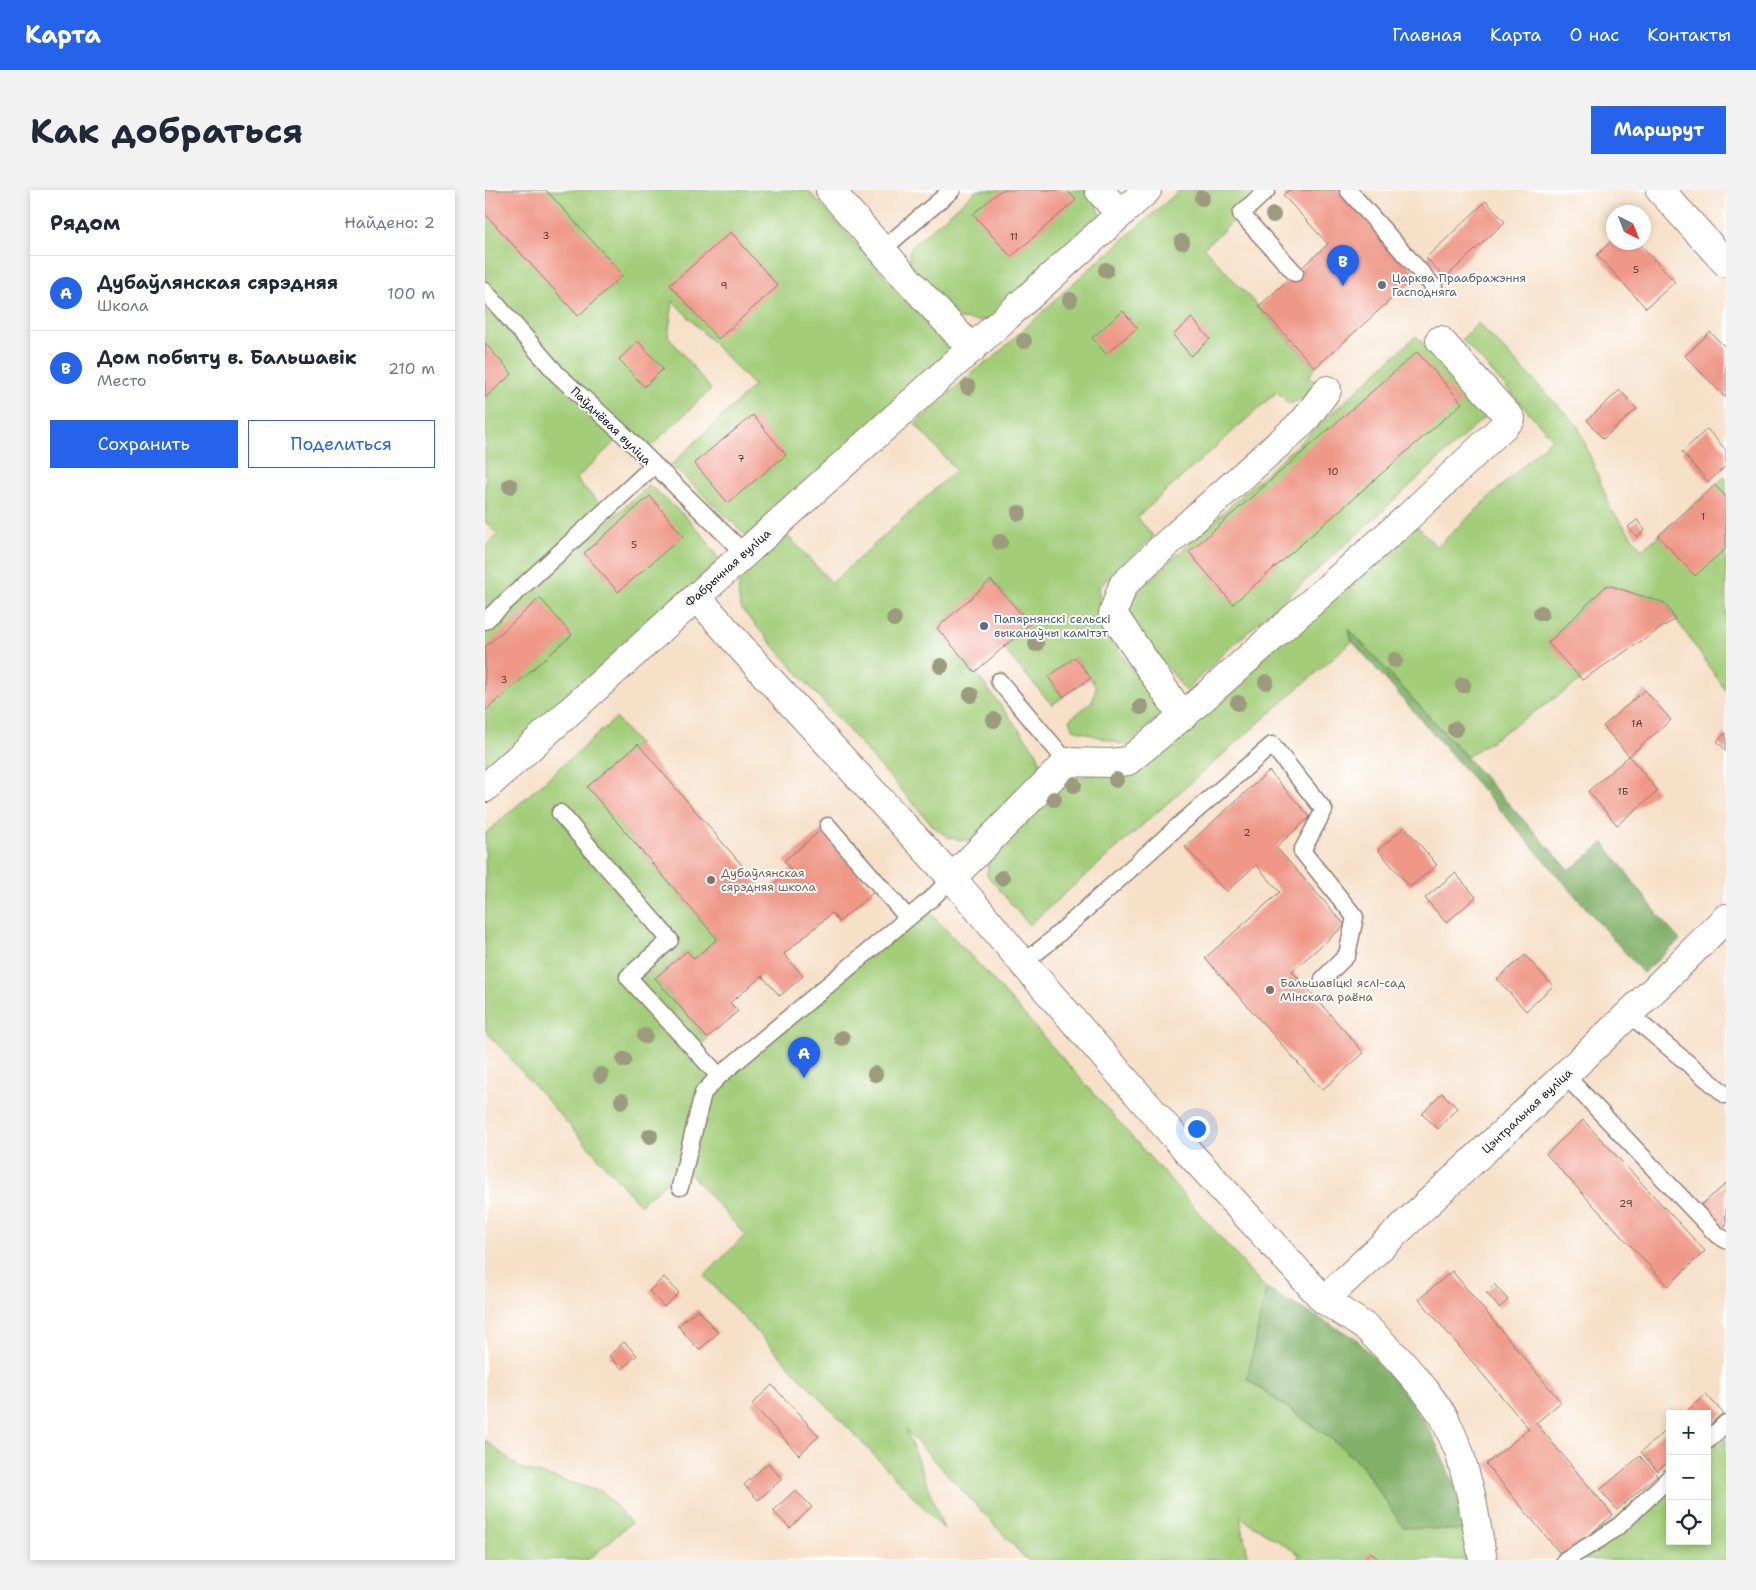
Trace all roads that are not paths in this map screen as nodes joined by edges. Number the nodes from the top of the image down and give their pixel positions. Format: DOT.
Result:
graph roads {
  1 [pos="830,190"];
  2 [pos="952,190"];
  3 [pos="1099,190"];
  4 [pos="1147,190"];
  5 [pos="1267,190"];
  6 [pos="1348,190"];
  7 [pos="1660,190"];
  8 [pos="1120,214"];
  9 [pos="883,249"];
  10 [pos="1726,262"];
  11 [pos="1295,273"];
  12 [pos="1434,287"];
  13 [pos="485,291"];
  14 [pos="1440,340"];
  15 [pos="972,349"];
  16 [pos="1327,390"];
  17 [pos="653,466"];
  18 [pos="745,554"];
  19 [pos="697,597"];
  20 [pos="485,621"];
  21 [pos="999,681"];
  22 [pos="1184,715"];
  23 [pos="1067,762"];
  24 [pos="485,788"];
  25 [pos="560,814"];
  26 [pos="828,826"];
  27 [pos="952,878"];
  28 [pos="907,917"];
  29 [pos="1726,918"];
  30 [pos="1023,964"];
  31 [pos="1323,979"];
  32 [pos="1629,1014"];
  33 [pos="1565,1075"];
  34 [pos="719,1076"];
  35 [pos="1726,1095"];
  36 [pos="680,1187"];
  37 [pos="1726,1240"];
  38 [pos="1324,1300"];
  39 [pos="1726,1424"];
  40 [pos="1711,1437"];
  41 [pos="1666,1481"];
  42 [pos="1483,1560"];
  43 [pos="1565,1560"];
  1 -- 9 [label="street"];
  2 -- 9 [label="lane"];
  3 -- 8 [label="street"];
  4 -- 8 [label="street, Фабрычная вуліца"];
  5 -- 11 [label="lane"];
  6 -- 12 [label="lane"];
  7 -- 10 [label="street"];
  8 -- 15 [label="street, Фабрычная вуліца"];
  9 -- 15 [label="street"];
  13 -- 17 [label="lane, Паўднёвая вуліца"];
  14 -- 22 [label="street"];
  15 -- 18 [label="street, Фабрычная вуліца"];
  16 -- 22 [label="street"];
  17 -- 18 [label="lane, Паўднёвая вуліца"];
  17 -- 20 [label="lane"];
  18 -- 19 [label="street, Фабрычная вуліца"];
  19 -- 24 [label="street, Фабрычная вуліца"];
  19 -- 27 [label="street"];
  21 -- 23 [label="lane"];
  22 -- 23 [label="street"];
  23 -- 27 [label="street"];
  25 -- 34 [label="lane"];
  26 -- 28 [label="lane"];
  27 -- 28 [label="lane"];
  27 -- 30 [label="street"];
  28 -- 34 [label="lane"];
  29 -- 32 [label="street, Цэнтральная вуліца"];
  30 -- 31 [label="lane"];
  30 -- 38 [label="street"];
  32 -- 33 [label="street, Цэнтральная вуліца"];
  32 -- 35 [label="lane"];
  33 -- 37 [label="lane"];
  33 -- 38 [label="street, Цэнтральная вуліца"];
  34 -- 36 [label="lane"];
  38 -- 42 [label="street"];
  39 -- 40 [label="lane"];
  41 -- 43 [label="lane"];
}
